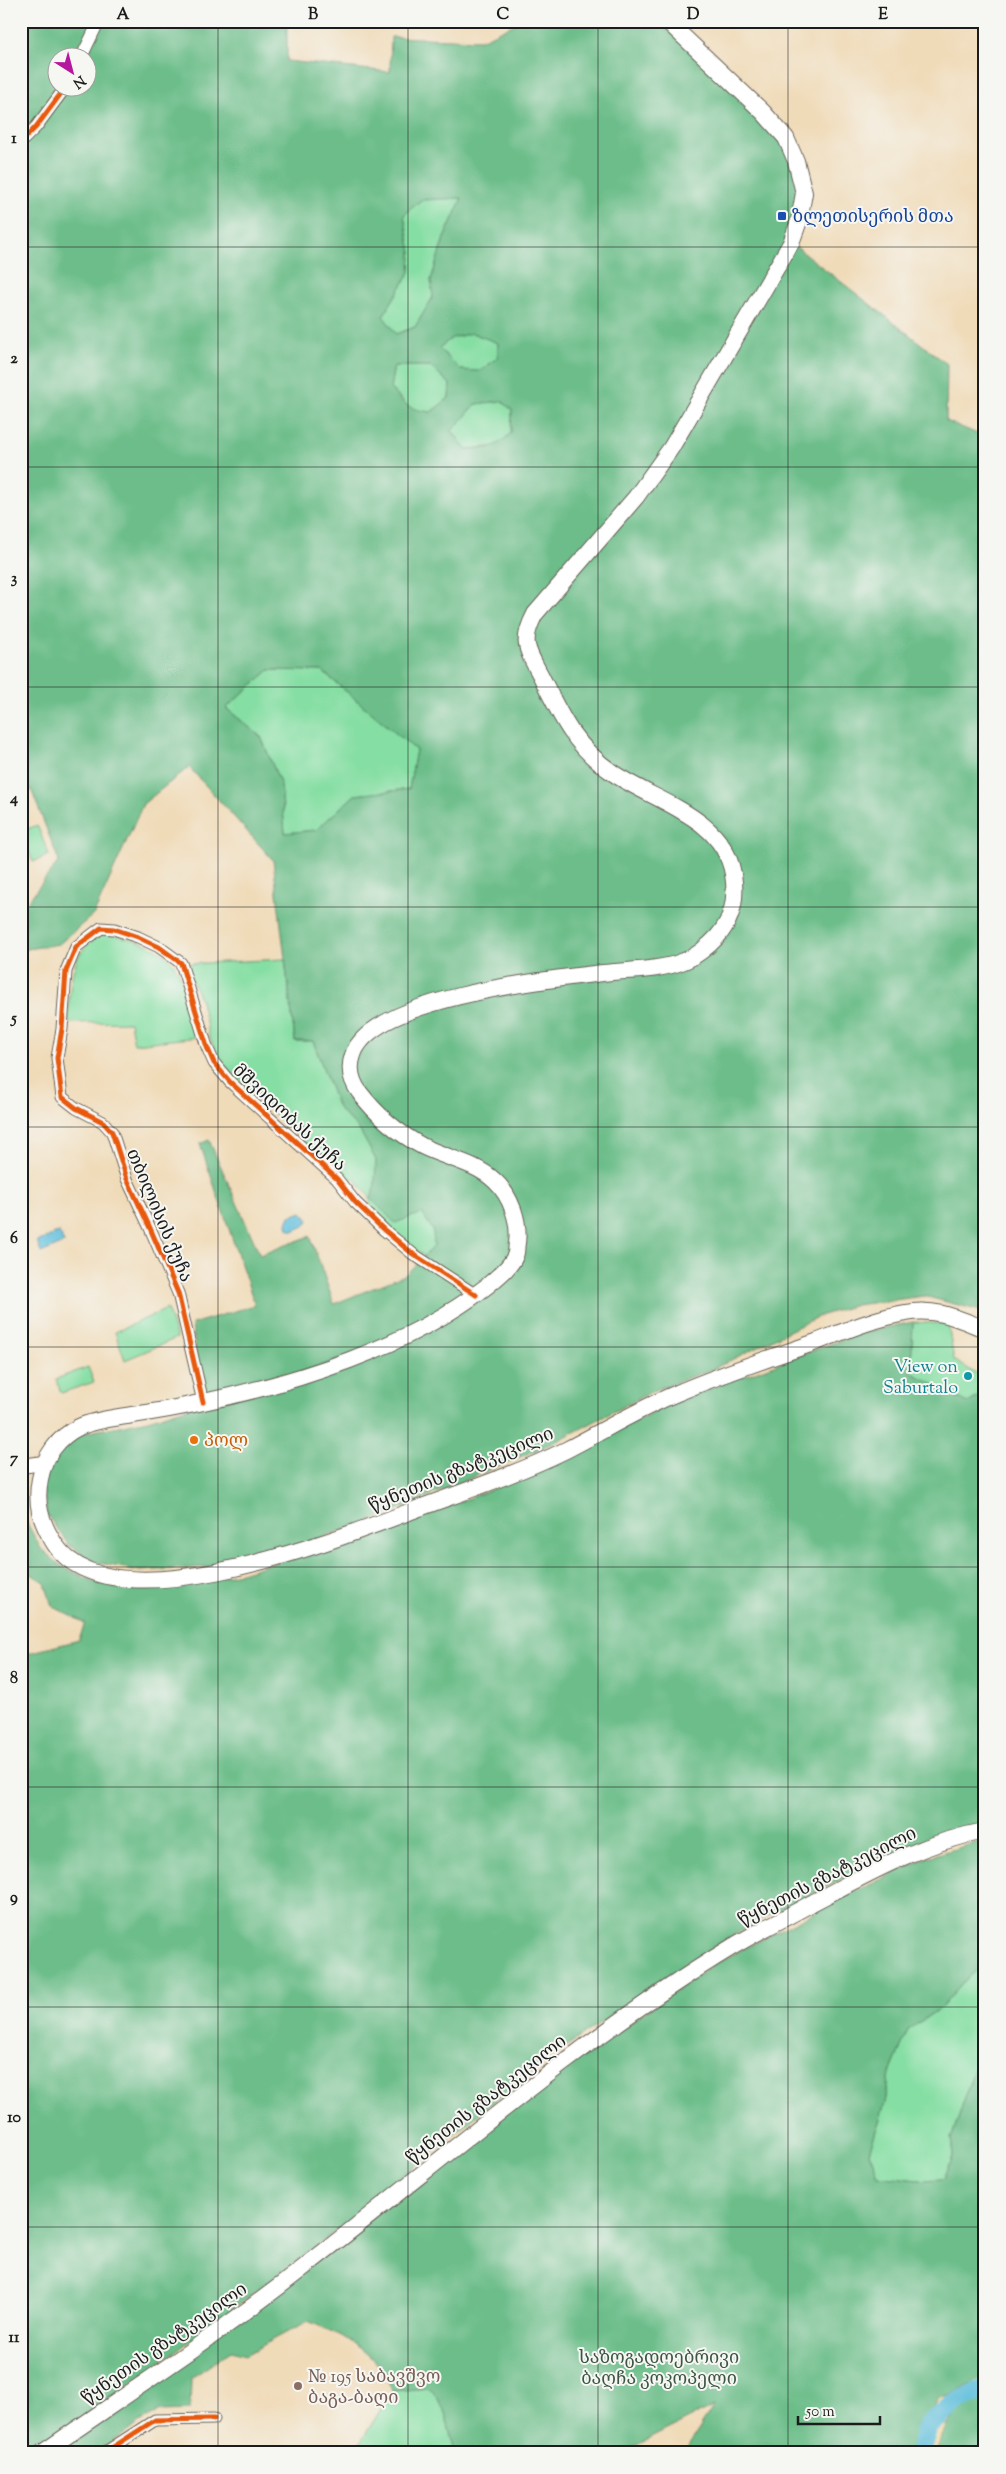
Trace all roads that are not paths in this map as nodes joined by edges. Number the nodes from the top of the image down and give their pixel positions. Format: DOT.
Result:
graph roads {
  1 [pos="99,21"];
  2 [pos="666,21"];
  3 [pos="86,48"];
  4 [pos="57,98"];
  5 [pos="23,139"];
  6 [pos="181,963"];
  7 [pos="476,1295"];
  8 [pos="985,1329"];
  9 [pos="203,1402"];
  10 [pos="43,1463"];
  11 [pos="21,1466"];
  12 [pos="985,1830"];
  13 [pos="214,2419"];
  14 [pos="42,2453"];
  15 [pos="104,2453"];
  1 -- 3 [label="street"];
  2 -- 7 [label="main road"];
  4 -- 5 [label="street"];
  6 -- 7 [label="street, მშვიდობას ქუჩა"];
  6 -- 9 [label="street, თბილისის ქუჩა"];
  7 -- 9 [label="main road"];
  8 -- 10 [label="main road, წყნეთის გზატკეცილი"];
  9 -- 10 [label="main road"];
  10 -- 11 [label="street"];
  12 -- 14 [label="main road, წყნეთის გზატკეცილი"];
  13 -- 15 [label="street"];
}
